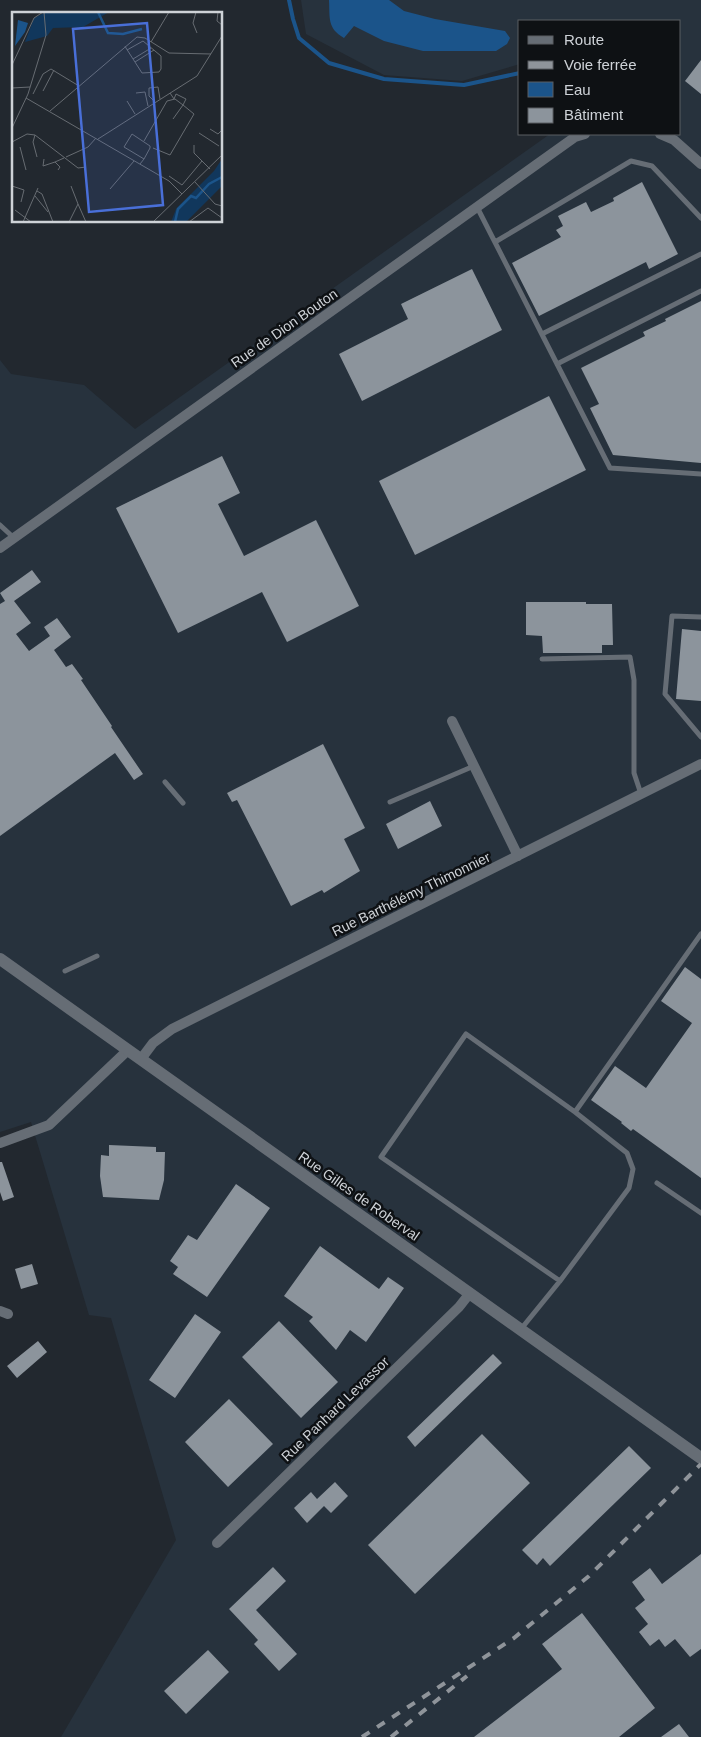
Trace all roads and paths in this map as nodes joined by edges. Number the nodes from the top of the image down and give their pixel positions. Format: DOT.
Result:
graph roads {
  1 [pos="582,135"];
  2 [pos="662,135"];
  3 [pos="701,164"];
  4 [pos="477,207"];
  5 [pos="701,218"];
  6 [pos="495,242"];
  7 [pos="701,254"];
  8 [pos="701,291"];
  9 [pos="542,334"];
  10 [pos="557,364"];
  11 [pos="701,474"];
  12 [pos="0,525"];
  13 [pos="14,538"];
  14 [pos="0,548"];
  15 [pos="701,617"];
  16 [pos="542,659"];
  17 [pos="452,721"];
  18 [pos="701,737"];
  19 [pos="701,764"];
  20 [pos="474,766"];
  21 [pos="165,782"];
  22 [pos="642,794"];
  23 [pos="390,802"];
  24 [pos="183,803"];
  25 [pos="518,856"];
  26 [pos="701,934"];
  27 [pos="97,956"];
  28 [pos="0,959"];
  29 [pos="65,971"];
  30 [pos="128,1050"];
  31 [pos="141,1059"];
  32 [pos="575,1112"];
  33 [pos="0,1142"];
  34 [pos="657,1183"];
  35 [pos="701,1214"];
  36 [pos="560,1281"];
  37 [pos="470,1293"];
  38 [pos="521,1329"];
  39 [pos="701,1458"];
  40 [pos="217,1543"];
  1 -- 4 [label="street, Rue de Dion Bouton"];
  2 -- 3 [label="street"];
  4 -- 6 [label="lane"];
  4 -- 13 [label="street, Rue de Dion Bouton"];
  5 -- 6 [label="lane"];
  6 -- 9 [label="lane"];
  7 -- 9 [label="lane"];
  8 -- 10 [label="lane"];
  9 -- 10 [label="lane"];
  10 -- 11 [label="lane"];
  12 -- 13 [label="lane"];
  13 -- 14 [label="street, Rue de Dion Bouton"];
  15 -- 18 [label="lane"];
  16 -- 22 [label="lane"];
  17 -- 20 [label="street"];
  19 -- 22 [label="street, Rue Barthélémy Thimonnier"];
  20 -- 23 [label="lane"];
  20 -- 25 [label="street"];
  21 -- 24 [label="lane"];
  22 -- 25 [label="street, Rue Barthélémy Thimonnier"];
  25 -- 31 [label="street, Rue Barthélémy Thimonnier"];
  26 -- 32 [label="lane"];
  27 -- 29 [label="lane"];
  28 -- 30 [label="street, Rue Gilles de Roberval"];
  30 -- 31 [label="street, Rue Gilles de Roberval"];
  30 -- 33 [label="street"];
  31 -- 37 [label="street, Rue Gilles de Roberval"];
  32 -- 36 [label="lane"];
  32 -- 36 [label="lane"];
  34 -- 35 [label="lane"];
  36 -- 38 [label="lane"];
  37 -- 38 [label="street, Rue Gilles de Roberval"];
  37 -- 40 [label="street, Rue Panhard Levassor"];
  38 -- 39 [label="street, Rue Gilles de Roberval"];
}
